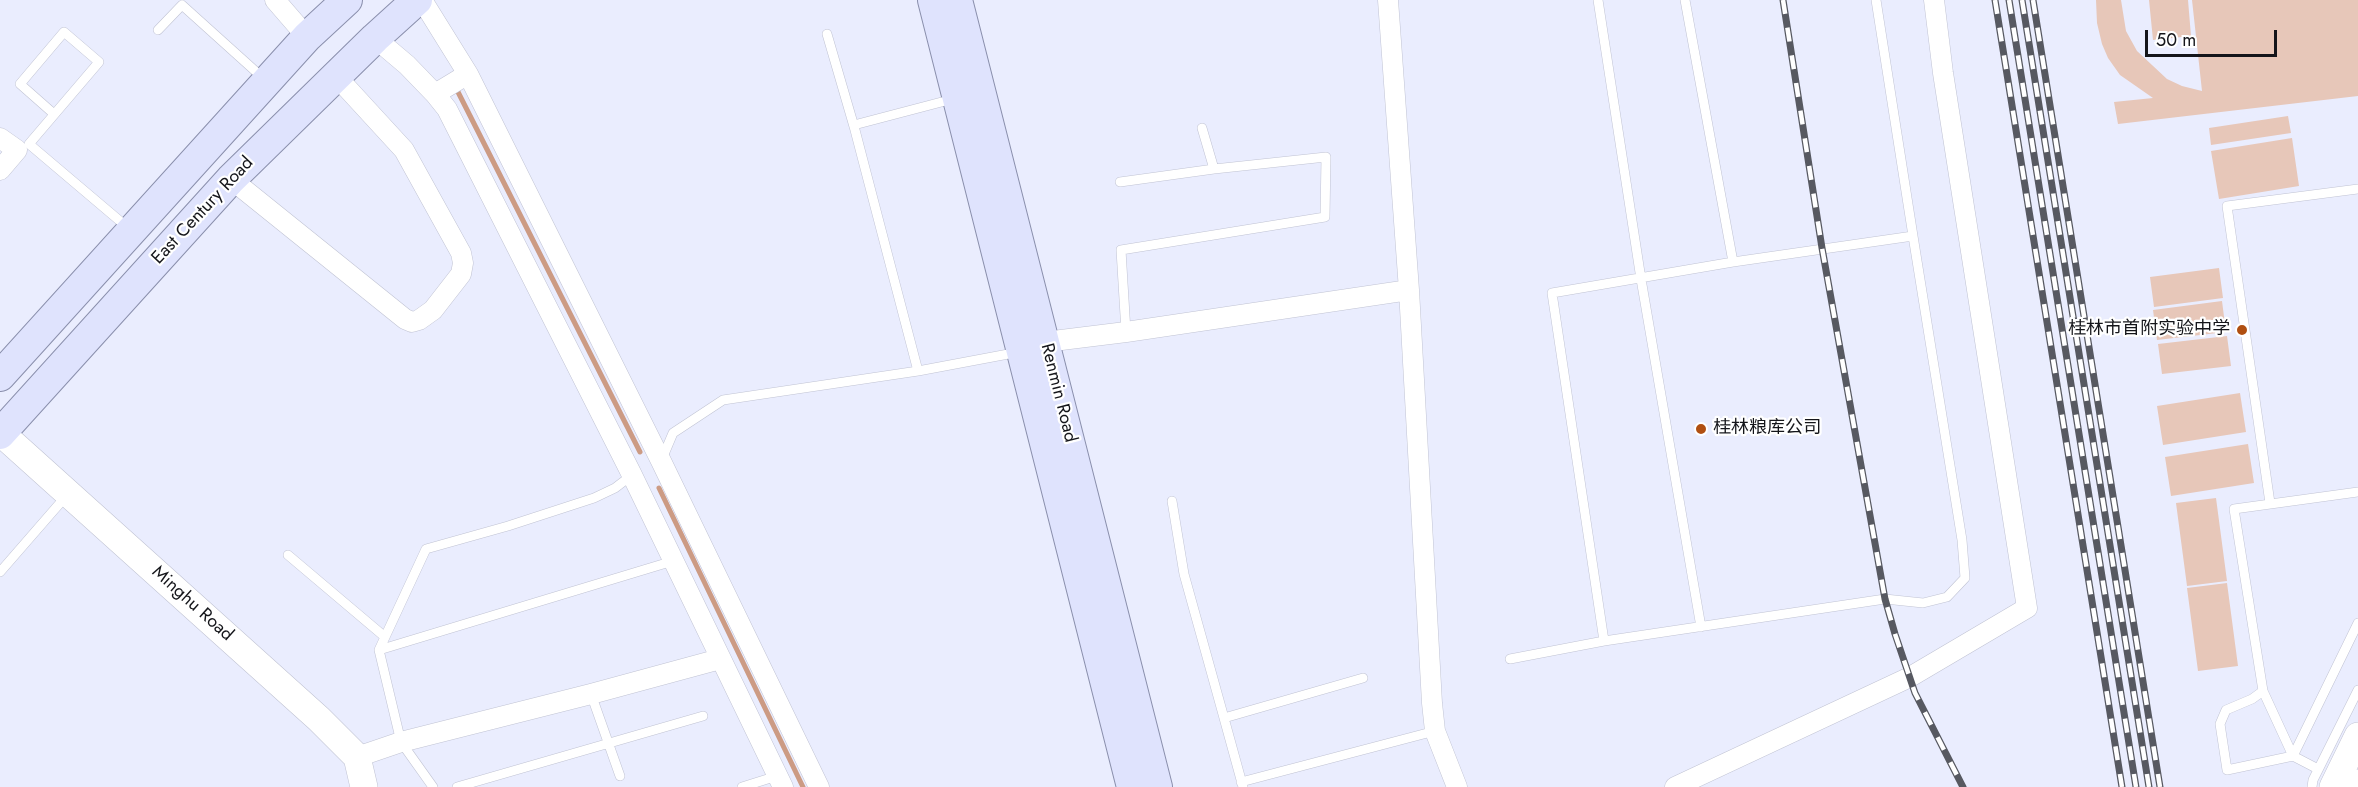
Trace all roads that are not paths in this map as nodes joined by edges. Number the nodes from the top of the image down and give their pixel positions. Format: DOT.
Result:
graph roads {
  1 [pos="275,0"];
  2 [pos="347,0"];
  3 [pos="417,0"];
  4 [pos="422,0"];
  5 [pos="1388,0"];
  6 [pos="1598,0"];
  7 [pos="1686,0"];
  8 [pos="1876,0"];
  9 [pos="1934,0"];
  10 [pos="955,1"];
  11 [pos="184,3"];
  12 [pos="158,30"];
  13 [pos="827,33"];
  14 [pos="307,37"];
  15 [pos="375,38"];
  16 [pos="468,74"];
  17 [pos="336,76"];
  18 [pos="267,82"];
  19 [pos="435,93"];
  20 [pos="957,97"];
  21 [pos="54,114"];
  22 [pos="854,125"];
  23 [pos="1202,128"];
  24 [pos="0,138"];
  25 [pos="1214,169"];
  26 [pos="0,170"];
  27 [pos="231,179"];
  28 [pos="1120,182"];
  29 [pos="2358,189"];
  30 [pos="132,231"];
  31 [pos="1913,236"];
  32 [pos="1733,262"];
  33 [pos="1641,279"];
  34 [pos="1409,290"];
  35 [pos="1126,332"];
  36 [pos="1033,347"];
  37 [pos="918,371"];
  38 [pos="0,376"];
  39 [pos="0,433"];
  40 [pos="661,461"];
  41 [pos="632,475"];
  42 [pos="2358,492"];
  43 [pos="69,493"];
  44 [pos="1172,501"];
  45 [pos="2270,503"];
  46 [pos="288,555"];
  47 [pos="673,561"];
  48 [pos="0,572"];
  49 [pos="2358,622"];
  50 [pos="1701,627"];
  51 [pos="385,637"];
  52 [pos="1605,641"];
  53 [pos="379,650"];
  54 [pos="720,658"];
  55 [pos="1510,659"];
  56 [pos="1363,678"];
  57 [pos="2358,690"];
  58 [pos="2263,691"];
  59 [pos="591,694"];
  60 [pos="703,716"];
  61 [pos="1224,718"];
  62 [pos="1435,731"];
  63 [pos="2358,736"];
  64 [pos="402,742"];
  65 [pos="609,744"];
  66 [pos="2293,756"];
  67 [pos="357,757"];
  68 [pos="620,776"];
  69 [pos="2325,778"];
  70 [pos="2353,778"];
  71 [pos="780,782"];
  72 [pos="1242,784"];
  73 [pos="364,787"];
  74 [pos="433,787"];
  75 [pos="457,787"];
  76 [pos="742,787"];
  77 [pos="819,787"];
  78 [pos="1132,787"];
  79 [pos="1157,787"];
  80 [pos="1458,787"];
  81 [pos="1676,787"];
  82 [pos="2312,787"];
  1 -- 14 [label="street"];
  2 -- 14 [label="main road"];
  3 -- 15 [label="main road, East Century Road"];
  4 -- 16 [label="street"];
  5 -- 34 [label="street"];
  6 -- 33 [label="lane"];
  7 -- 32 [label="lane"];
  8 -- 31 [label="lane"];
  9 -- 81 [label="street"];
  10 -- 20 [label="main road, Renmin Road"];
  10 -- 36 [label="main road, Renmin Road"];
  11 -- 12 [label="lane"];
  11 -- 18 [label="lane"];
  13 -- 22 [label="lane"];
  14 -- 18 [label="main road"];
  15 -- 17 [label="main road, East Century Road"];
  15 -- 19 [label="street"];
  16 -- 19 [label="street"];
  16 -- 40 [label="street"];
  17 -- 27 [label="main road, East Century Road"];
  17 -- 27 [label="street"];
  18 -- 30 [label="main road"];
  19 -- 41 [label="street"];
  20 -- 22 [label="lane"];
  20 -- 36 [label="main road, Renmin Road"];
  21 -- 21 [label="lane"];
  21 -- 30 [label="lane"];
  22 -- 37 [label="lane"];
  23 -- 25 [label="lane"];
  24 -- 26 [label="street"];
  25 -- 28 [label="lane"];
  25 -- 35 [label="lane"];
  27 -- 39 [label="main road, East Century Road"];
  29 -- 45 [label="lane"];
  30 -- 38 [label="main road"];
  31 -- 32 [label="lane"];
  31 -- 50 [label="lane"];
  32 -- 33 [label="lane"];
  33 -- 50 [label="lane"];
  33 -- 52 [label="lane"];
  34 -- 35 [label="street"];
  34 -- 62 [label="street"];
  35 -- 36 [label="street"];
  36 -- 37 [label="lane"];
  36 -- 78 [label="main road, Renmin Road"];
  36 -- 79 [label="main road, Renmin Road"];
  37 -- 40 [label="lane"];
  39 -- 43 [label="street, Minghu Road"];
  40 -- 41 [label="street"];
  40 -- 77 [label="street"];
  41 -- 47 [label="street"];
  41 -- 51 [label="lane"];
  42 -- 45 [label="lane"];
  43 -- 48 [label="lane"];
  43 -- 67 [label="street, Minghu Road"];
  44 -- 61 [label="lane"];
  45 -- 58 [label="lane"];
  46 -- 51 [label="lane"];
  47 -- 53 [label="lane"];
  47 -- 54 [label="street"];
  49 -- 66 [label="lane"];
  50 -- 52 [label="lane"];
  51 -- 53 [label="lane"];
  52 -- 55 [label="lane"];
  53 -- 64 [label="lane"];
  54 -- 59 [label="street"];
  54 -- 71 [label="street"];
  56 -- 61 [label="lane"];
  57 -- 69 [label="lane"];
  58 -- 66 [label="lane"];
  58 -- 66 [label="lane"];
  59 -- 64 [label="street"];
  59 -- 65 [label="lane"];
  60 -- 65 [label="lane"];
  61 -- 72 [label="lane"];
  62 -- 72 [label="lane"];
  62 -- 80 [label="street"];
  63 -- 70 [label="street"];
  64 -- 67 [label="street"];
  64 -- 74 [label="lane"];
  65 -- 68 [label="lane"];
  65 -- 75 [label="lane"];
  66 -- 69 [label="lane"];
  67 -- 73 [label="street"];
  69 -- 70 [label="street"];
  69 -- 82 [label="lane"];
  71 -- 76 [label="lane"];
}
